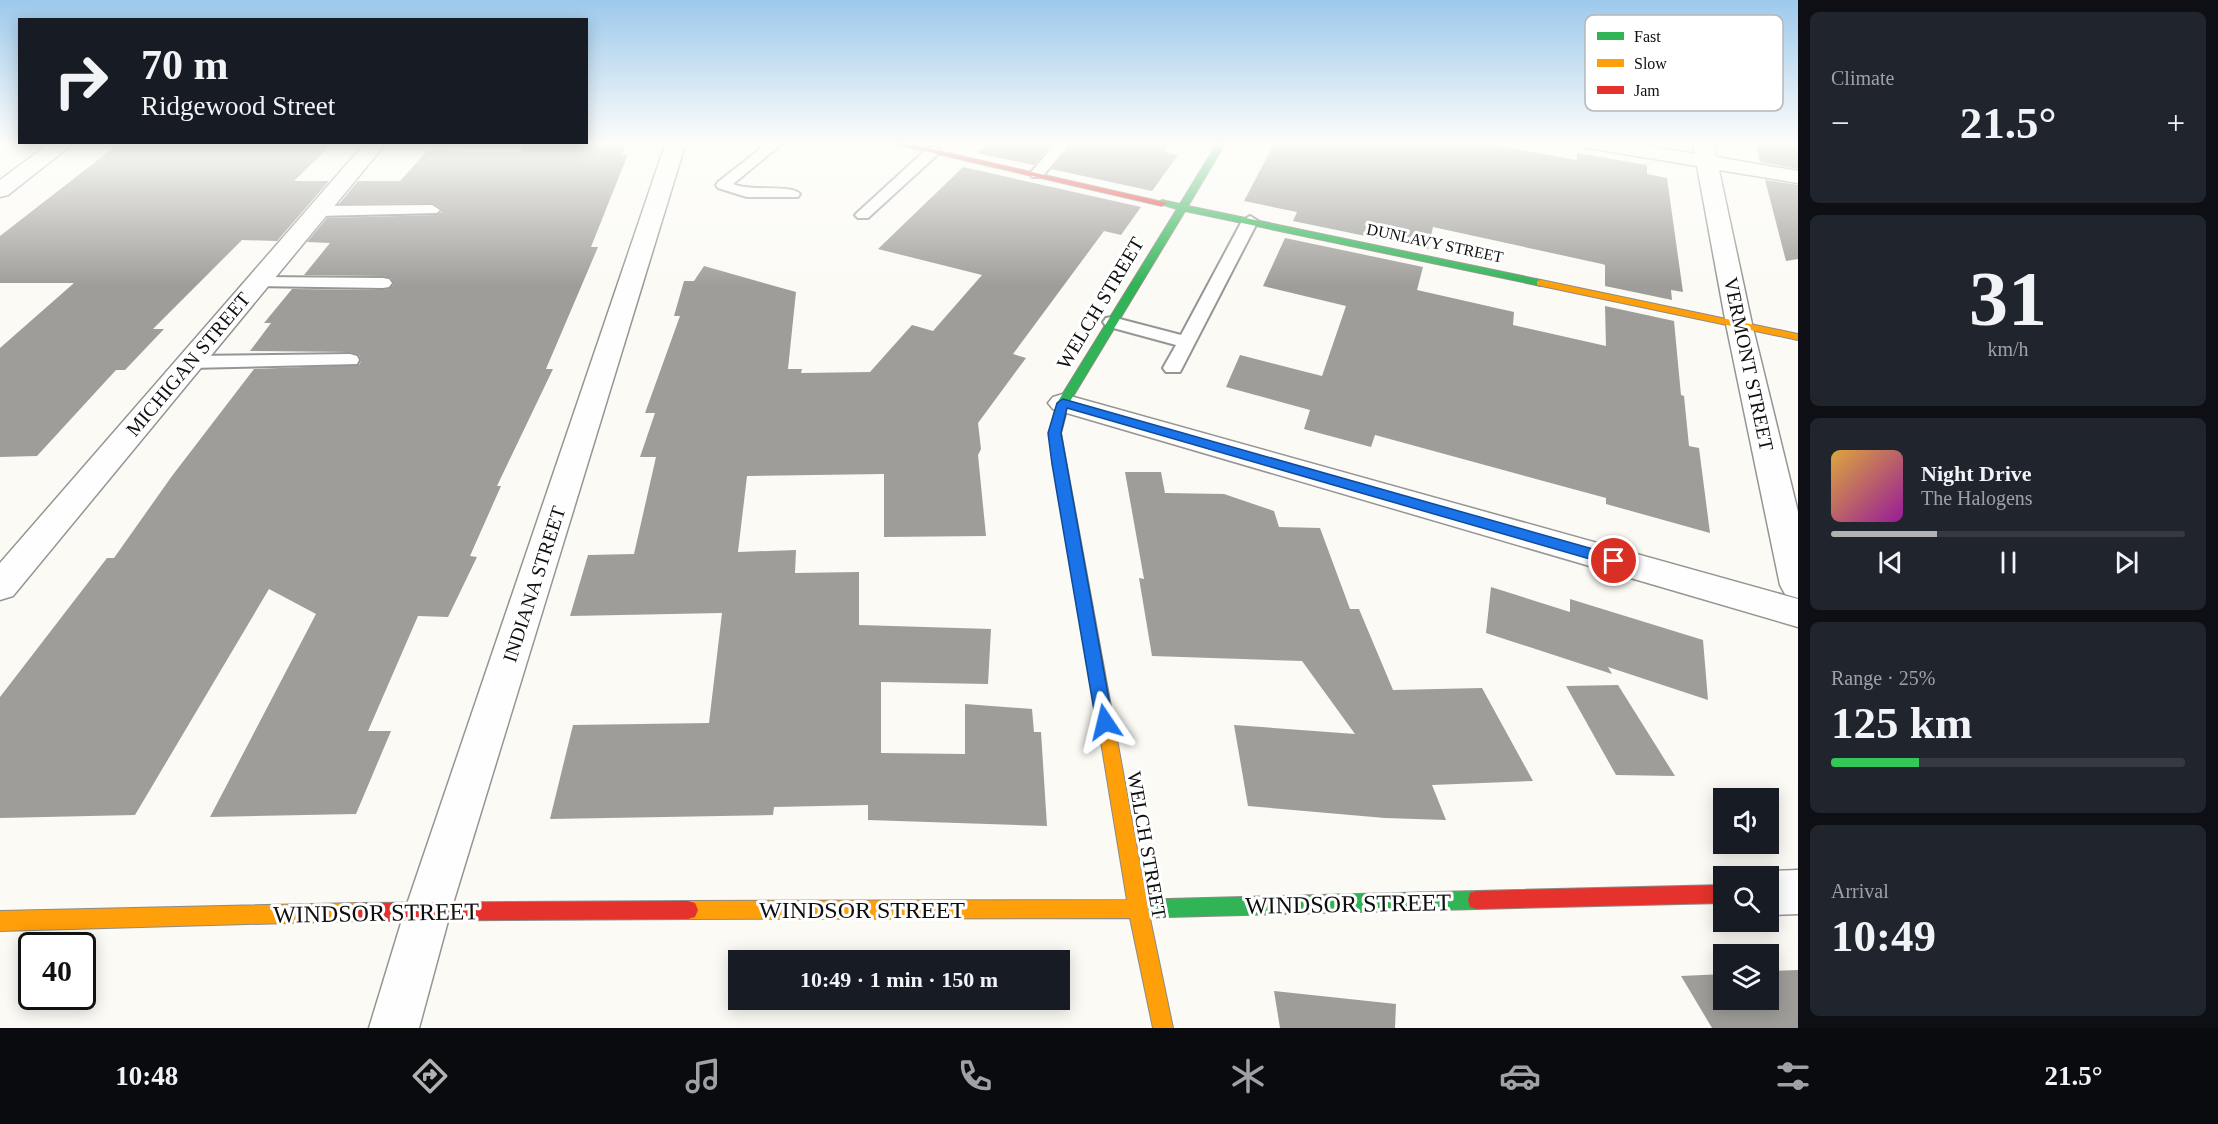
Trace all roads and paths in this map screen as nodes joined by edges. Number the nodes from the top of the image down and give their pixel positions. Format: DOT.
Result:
graph roads {
  1 [pos="336,190"];
  2 [pos="661,190"];
  3 [pos="734,190"];
  4 [pos="890,190"];
  5 [pos="1107,190"];
  6 [pos="1192,190"];
  7 [pos="1712,190"];
  8 [pos="793,194"];
  9 [pos="1182,207"];
  10 [pos="319,210"];
  11 [pos="432,210"];
  12 [pos="863,215"];
  13 [pos="1250,221"];
  14 [pos="257,282"];
  15 [pos="383,283"];
  16 [pos="1112,322"];
  17 [pos="1739,324"];
  18 [pos="1798,337"];
  19 [pos="1187,342"];
  20 [pos="350,360"];
  21 [pos="190,362"];
  22 [pos="1173,368"];
  23 [pos="1063,403"];
  24 [pos="1798,585"];
  25 [pos="0,587"];
  26 [pos="1798,613"];
  27 [pos="1798,892"];
  28 [pos="1779,893"];
  29 [pos="1713,894"];
  30 [pos="1138,909"];
  31 [pos="428,910"];
  32 [pos="0,921"];
  33 [pos="394,1028"];
  34 [pos="1163,1028"];
  1 -- 10 [label="street, MICHIGAN STREET"];
  2 -- 31 [label="street, INDIANA STREET"];
  3 -- 8 [label="lane"];
  4 -- 12 [label="lane"];
  5 -- 9 [label="street, DUNLAVY STREET"];
  6 -- 9 [label="street, WELCH STREET"];
  7 -- 17 [label="street, VERMONT STREET"];
  9 -- 13 [label="street, DUNLAVY STREET"];
  9 -- 16 [label="street, WELCH STREET"];
  10 -- 11 [label="lane"];
  10 -- 14 [label="street, MICHIGAN STREET"];
  13 -- 17 [label="street, DUNLAVY STREET"];
  13 -- 19 [label="lane"];
  14 -- 15 [label="lane"];
  14 -- 21 [label="street, MICHIGAN STREET"];
  16 -- 19 [label="lane"];
  16 -- 23 [label="street, WELCH STREET"];
  17 -- 18 [label="street, DUNLAVY STREET"];
  17 -- 24 [label="street, VERMONT STREET"];
  19 -- 22 [label="lane"];
  20 -- 21 [label="lane"];
  21 -- 25 [label="street, MICHIGAN STREET"];
  23 -- 26 [label="street"];
  23 -- 30 [label="street, WELCH STREET"];
  27 -- 28 [label="street"];
  29 -- 30 [label="street, WINDSOR STREET"];
  30 -- 31 [label="street, WINDSOR STREET"];
  30 -- 34 [label="street, WELCH STREET"];
  31 -- 32 [label="street, WINDSOR STREET"];
  31 -- 33 [label="street, INDIANA STREET"];
}
